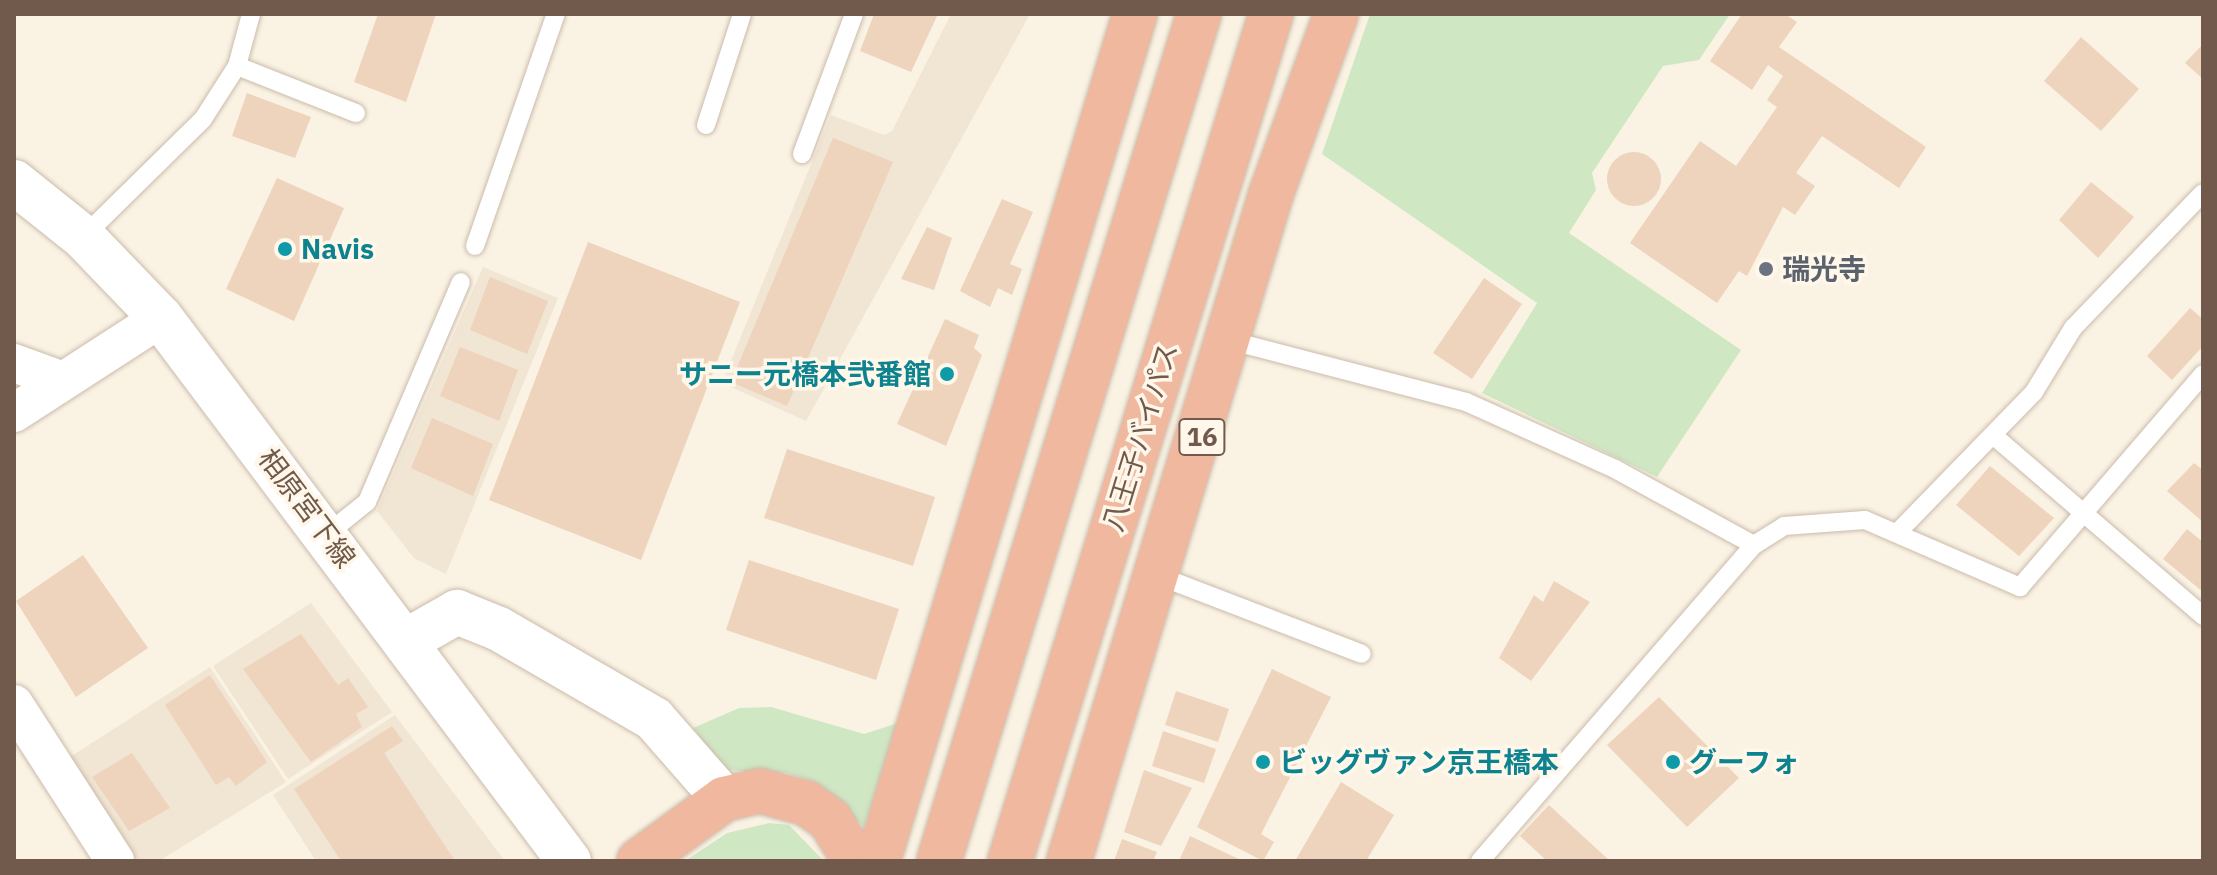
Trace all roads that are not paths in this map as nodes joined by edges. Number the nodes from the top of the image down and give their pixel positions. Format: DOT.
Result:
graph roads {
  1 [pos="251,14"];
  2 [pos="556,14"];
  3 [pos="742,14"];
  4 [pos="854,14"];
  5 [pos="1135,14"];
  6 [pos="1199,14"];
  7 [pos="1271,14"];
  8 [pos="1336,14"];
  9 [pos="237,66"];
  10 [pos="356,113"];
  11 [pos="706,125"];
  12 [pos="802,154"];
  13 [pos="14,182"];
  14 [pos="2203,193"];
  15 [pos="83,237"];
  16 [pos="475,246"];
  17 [pos="461,282"];
  18 [pos="161,318"];
  19 [pos="1103,327"];
  20 [pos="1232,341"];
  21 [pos="14,363"];
  22 [pos="2203,374"];
  23 [pos="63,381"];
  24 [pos="14,413"];
  25 [pos="1994,436"];
  26 [pos="2080,510"];
  27 [pos="1897,533"];
  28 [pos="327,534"];
  29 [pos="1754,545"];
  30 [pos="1159,576"];
  31 [pos="2203,616"];
  32 [pos="406,641"];
  33 [pos="1362,654"];
  34 [pos="14,704"];
  35 [pos="724,799"];
  36 [pos="115,861"];
  37 [pos="569,861"];
  38 [pos="639,861"];
  39 [pos="855,861"];
  40 [pos="878,861"];
  41 [pos="890,861"];
  42 [pos="939,861"];
  43 [pos="1010,861"];
  44 [pos="1069,861"];
  45 [pos="1480,861"];
  1 -- 9 [label="lane"];
  2 -- 16 [label="lane"];
  3 -- 11 [label="lane"];
  4 -- 12 [label="lane"];
  5 -- 40 [label="highway"];
  6 -- 19 [label="highway"];
  7 -- 43 [label="highway, 八王子バイパス / 16"];
  8 -- 20 [label="highway, 16"];
  9 -- 10 [label="lane"];
  9 -- 15 [label="lane"];
  13 -- 15 [label="street, 相原宮下線"];
  14 -- 25 [label="lane"];
  15 -- 18 [label="street, 相原宮下線"];
  17 -- 28 [label="lane"];
  18 -- 23 [label="street"];
  18 -- 28 [label="street, 相原宮下線"];
  19 -- 41 [label="highway"];
  19 -- 42 [label="highway"];
  20 -- 29 [label="lane"];
  20 -- 30 [label="highway, 16"];
  21 -- 23 [label="street"];
  22 -- 26 [label="lane"];
  23 -- 24 [label="street"];
  25 -- 26 [label="lane"];
  25 -- 27 [label="lane"];
  26 -- 27 [label="lane"];
  26 -- 31 [label="lane"];
  27 -- 29 [label="lane"];
  28 -- 32 [label="street, 相原宮下線"];
  29 -- 45 [label="lane"];
  30 -- 33 [label="lane"];
  30 -- 44 [label="highway, 16"];
  32 -- 35 [label="street"];
  32 -- 37 [label="street, 相原宮下線"];
  34 -- 36 [label="street"];
  35 -- 38 [label="highway"];
  35 -- 39 [label="highway"];
}
